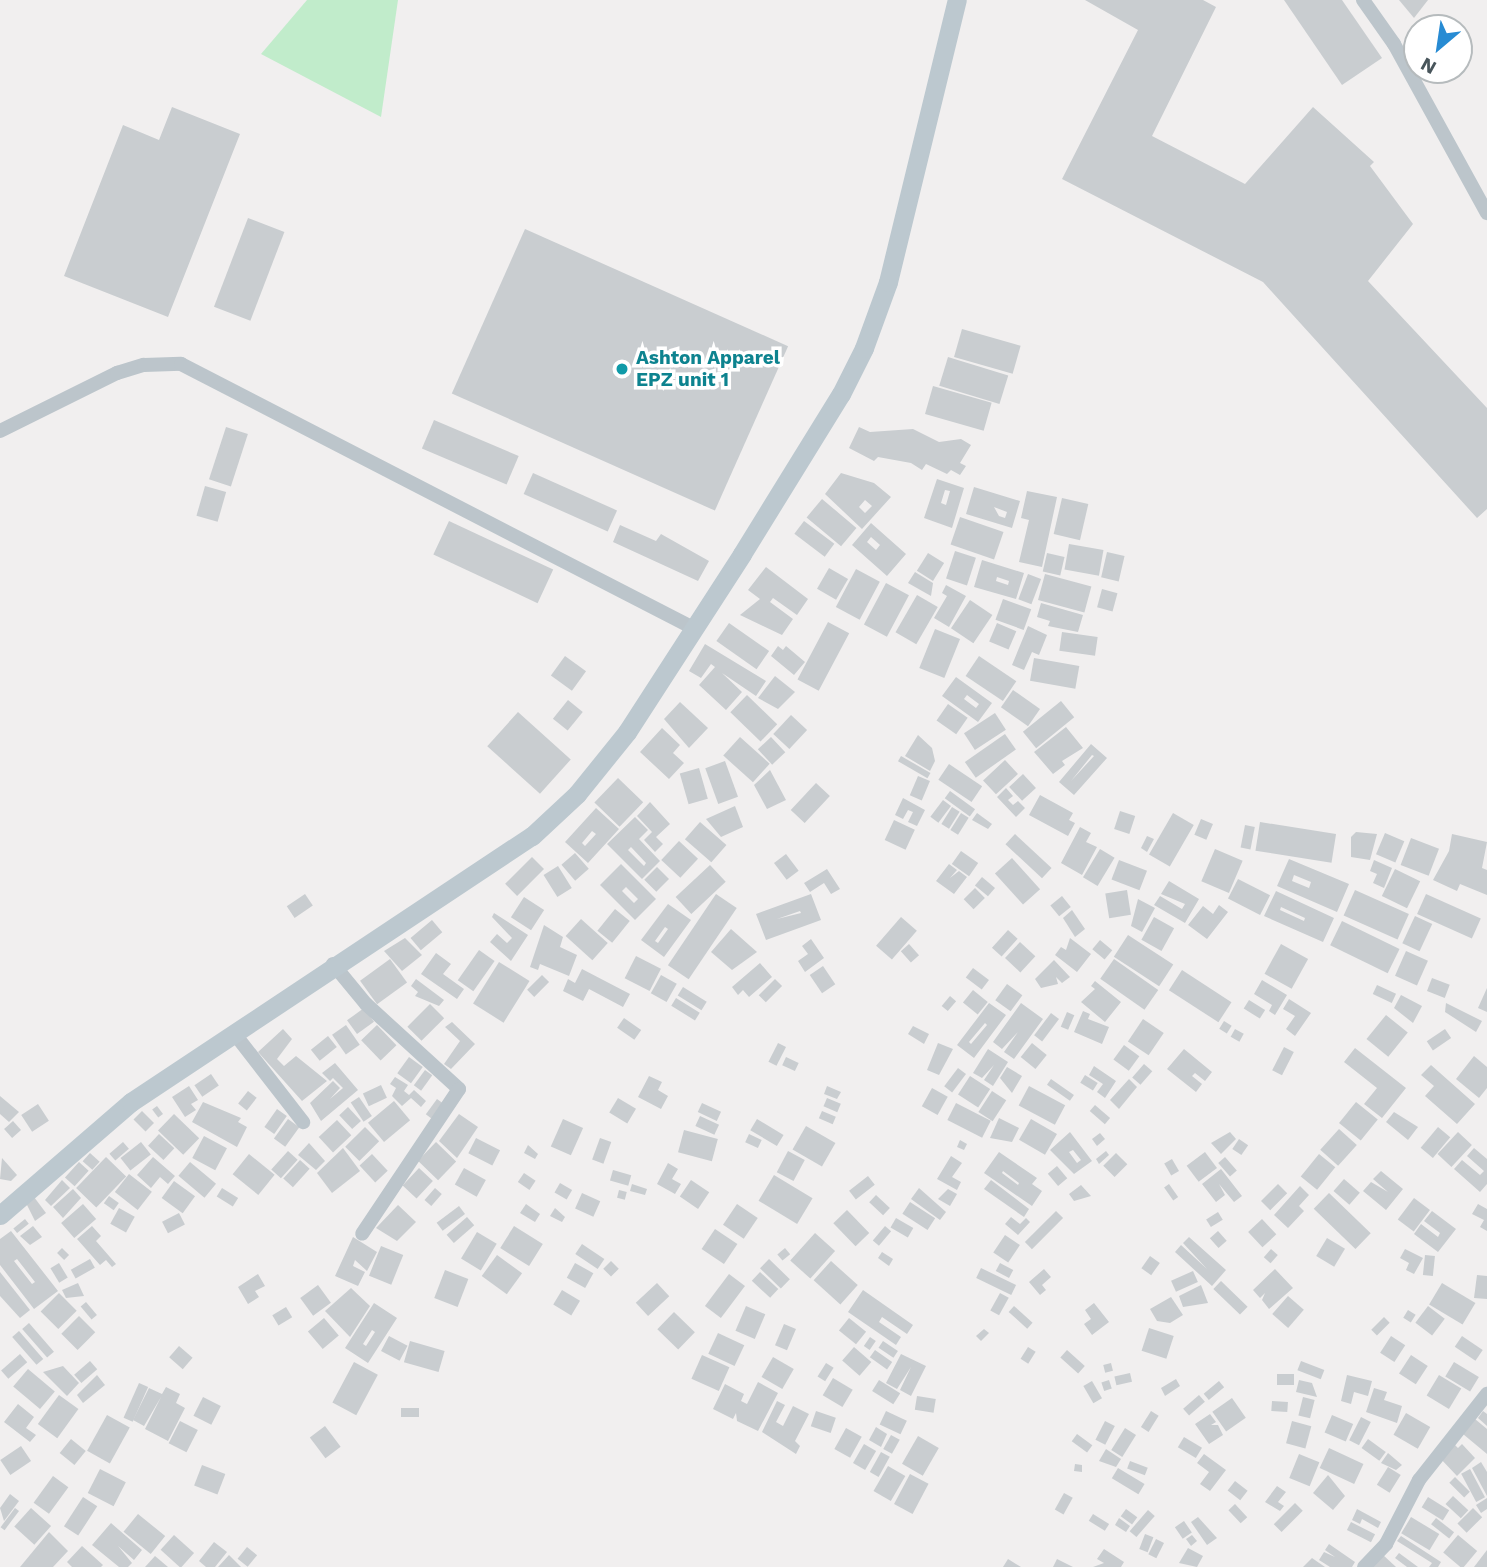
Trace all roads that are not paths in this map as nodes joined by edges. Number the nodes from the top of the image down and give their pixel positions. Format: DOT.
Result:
graph roads {
  1 [pos="957,0"];
  2 [pos="1363,0"];
  3 [pos="1487,213"];
  4 [pos="0,430"];
  5 [pos="695,629"];
  6 [pos="333,964"];
  7 [pos="234,1033"];
  8 [pos="303,1122"];
  9 [pos="0,1214"];
  10 [pos="362,1234"];
  11 [pos="1487,1394"];
  12 [pos="1364,1567"];
  1 -- 5 [label="main road"];
  2 -- 3 [label="street"];
  4 -- 5 [label="street"];
  5 -- 6 [label="main road"];
  6 -- 7 [label="main road"];
  6 -- 10 [label="street"];
  7 -- 8 [label="street"];
  7 -- 9 [label="main road"];
  11 -- 12 [label="street"];
}
